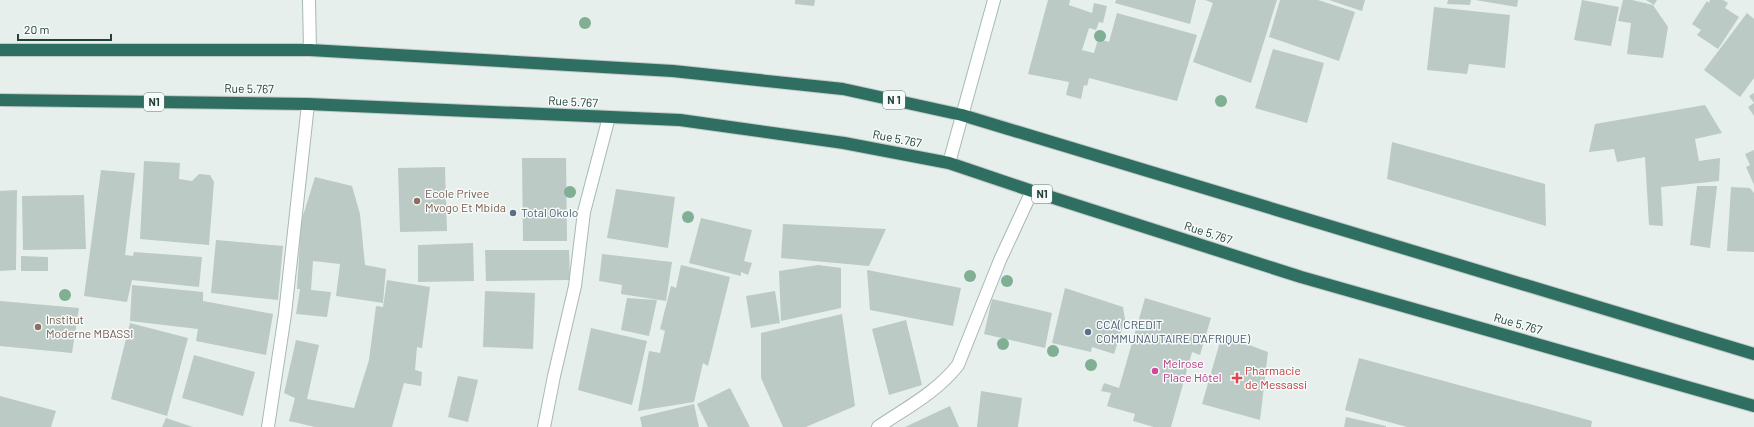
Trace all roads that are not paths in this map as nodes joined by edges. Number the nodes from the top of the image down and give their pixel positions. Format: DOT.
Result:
graph roads {
  1 [pos="309,0"];
  2 [pos="994,0"];
  3 [pos="0,50"];
  4 [pos="310,50"];
  5 [pos="0,100"];
  6 [pos="308,104"];
  7 [pos="962,115"];
  8 [pos="609,117"];
  9 [pos="949,163"];
  10 [pos="1032,191"];
  11 [pos="1754,354"];
  12 [pos="1754,406"];
  13 [pos="268,427"];
  14 [pos="544,427"];
  15 [pos="878,427"];
  1 -- 4 [label="street"];
  2 -- 7 [label="street"];
  3 -- 4 [label="highway, N 1"];
  4 -- 7 [label="highway, N 1"];
  5 -- 6 [label="highway, Rue 5.767 / N1"];
  6 -- 8 [label="highway, Rue 5.767 / N1"];
  6 -- 13 [label="street"];
  7 -- 9 [label="street"];
  7 -- 11 [label="highway, N 1"];
  8 -- 9 [label="highway, Rue 5.767 / N1"];
  8 -- 14 [label="street"];
  9 -- 10 [label="highway, Rue 5.767 / N1"];
  10 -- 12 [label="highway, Rue 5.767 / N1"];
  10 -- 15 [label="street"];
}
